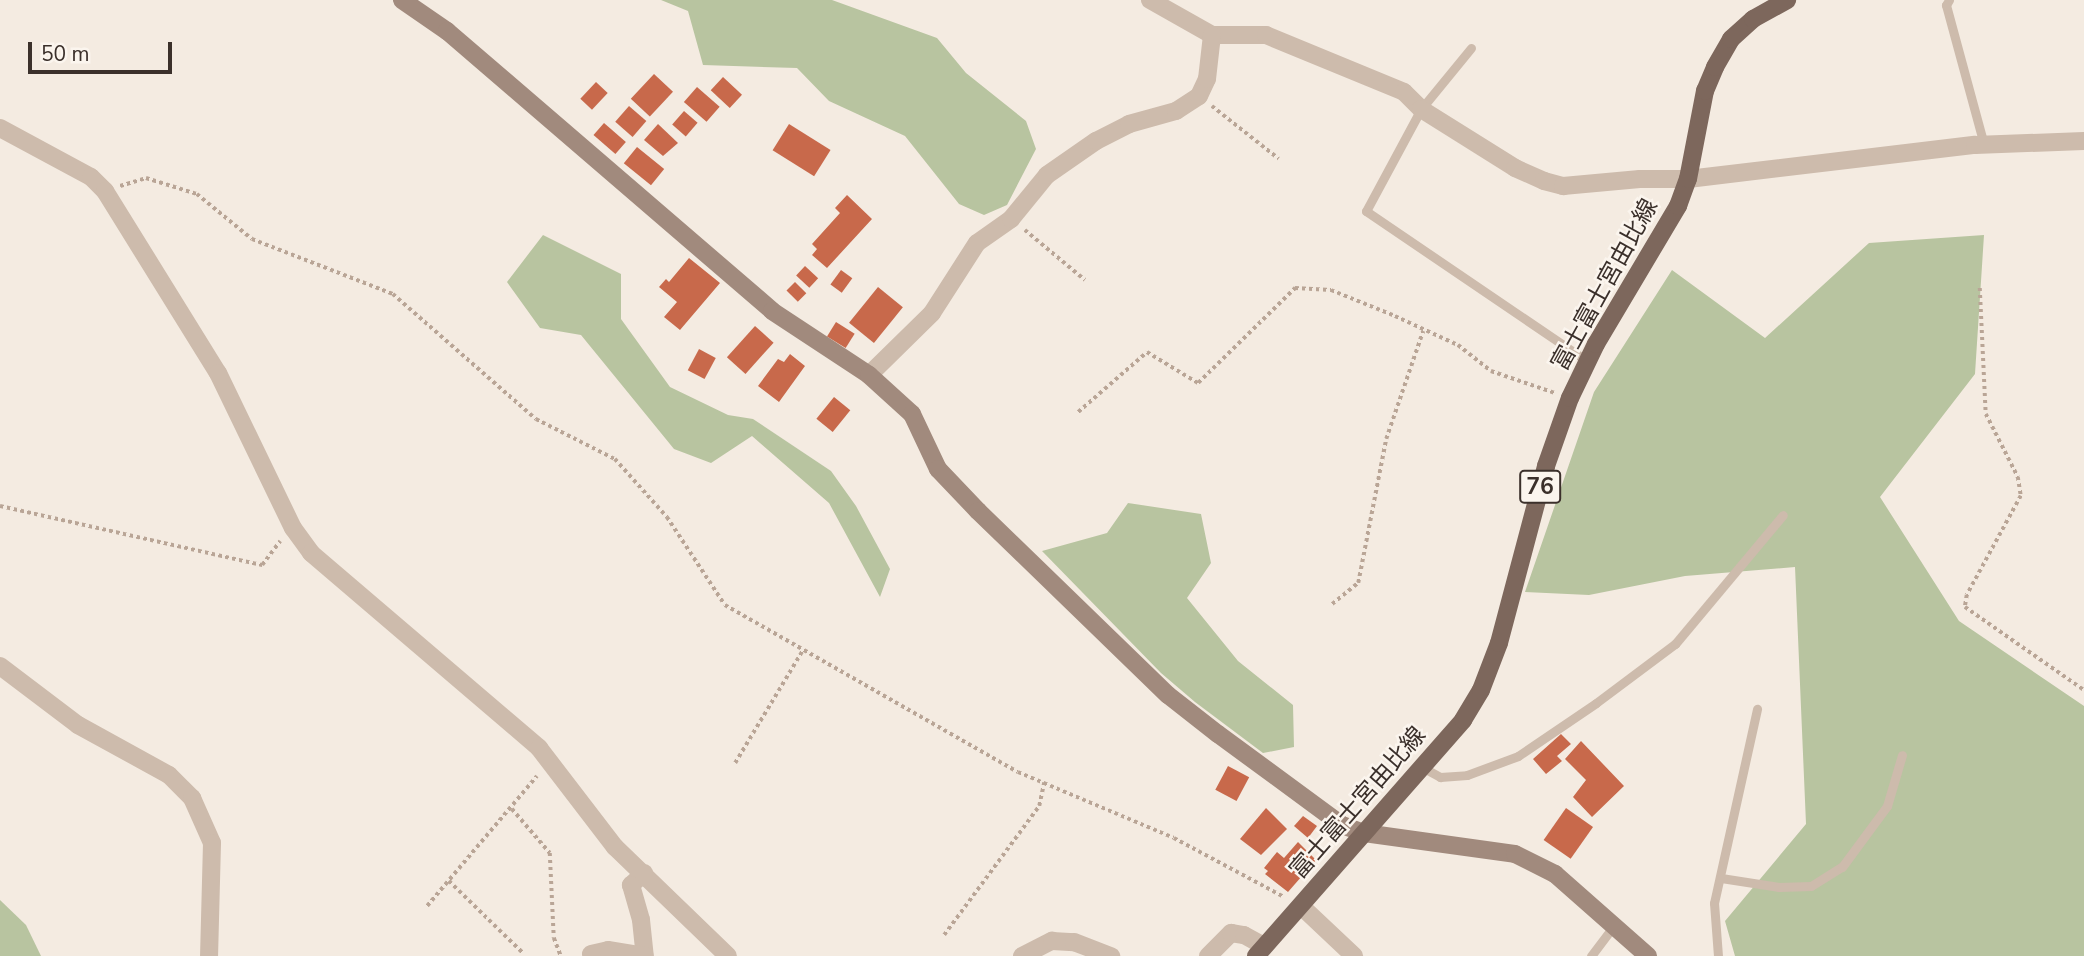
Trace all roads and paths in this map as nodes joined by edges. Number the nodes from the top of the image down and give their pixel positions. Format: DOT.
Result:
graph roads {
  1 [pos="402,0"];
  2 [pos="1150,0"];
  3 [pos="1787,0"];
  4 [pos="1949,0"];
  5 [pos="1212,35"];
  6 [pos="1471,48"];
  7 [pos="1199,96"];
  8 [pos="1421,108"];
  9 [pos="0,128"];
  10 [pos="2084,141"];
  11 [pos="1984,145"];
  12 [pos="1279,159"];
  13 [pos="1688,179"];
  14 [pos="105,191"];
  15 [pos="1011,219"];
  16 [pos="1085,280"];
  17 [pos="1980,288"];
  18 [pos="1423,331"];
  19 [pos="1587,361"];
  20 [pos="869,375"];
  21 [pos="1570,398"];
  22 [pos="1078,412"];
  23 [pos="0,506"];
  24 [pos="1783,516"];
  25 [pos="293,528"];
  26 [pos="1332,604"];
  27 [pos="803,650"];
  28 [pos="0,666"];
  29 [pos="2084,690"];
  30 [pos="1757,709"];
  31 [pos="1902,755"];
  32 [pos="549,761"];
  33 [pos="735,763"];
  34 [pos="1422,766"];
  35 [pos="1044,783"];
  36 [pos="512,809"];
  37 [pos="1364,833"];
  38 [pos="644,873"];
  39 [pos="1721,878"];
  40 [pos="449,881"];
  41 [pos="427,906"];
  42 [pos="1301,906"];
  43 [pos="1614,926"];
  44 [pos="944,934"];
  45 [pos="1260,951"];
  46 [pos="522,952"];
  47 [pos="591,954"];
  48 [pos="209,956"];
  49 [pos="561,956"];
  50 [pos="645,956"];
  51 [pos="728,956"];
  52 [pos="1022,956"];
  53 [pos="1111,956"];
  54 [pos="1208,956"];
  55 [pos="1354,956"];
  56 [pos="1591,956"];
  57 [pos="1648,956"];
  58 [pos="1718,956"];
  1 -- 20 [label="street"];
  2 -- 5 [label="street"];
  3 -- 13 [label="main road, 富士富士宮由比線 / 76"];
  4 -- 11 [label="lane"];
  5 -- 7 [label="street"];
  5 -- 8 [label="street"];
  6 -- 8 [label="lane"];
  7 -- 12 [label="path"];
  7 -- 15 [label="street"];
  8 -- 13 [label="street"];
  8 -- 19 [label="lane"];
  9 -- 14 [label="street"];
  10 -- 11 [label="street"];
  11 -- 13 [label="street"];
  13 -- 19 [label="main road, 富士富士宮由比線 / 76"];
  14 -- 25 [label="street"];
  14 -- 27 [label="path"];
  15 -- 16 [label="path"];
  15 -- 20 [label="street"];
  17 -- 29 [label="path"];
  18 -- 21 [label="path"];
  18 -- 22 [label="path"];
  18 -- 26 [label="path"];
  19 -- 21 [label="main road, 富士富士宮由比線 / 76"];
  20 -- 37 [label="street"];
  21 -- 34 [label="main road, 富士富士宮由比線 / 76"];
  23 -- 25 [label="path"];
  24 -- 34 [label="lane"];
  25 -- 32 [label="street"];
  27 -- 33 [label="path"];
  27 -- 35 [label="path"];
  28 -- 48 [label="street"];
  30 -- 39 [label="lane"];
  31 -- 39 [label="lane"];
  32 -- 36 [label="path"];
  32 -- 38 [label="street"];
  34 -- 37 [label="main road, 富士富士宮由比線 / 76"];
  35 -- 42 [label="path"];
  35 -- 44 [label="path"];
  36 -- 40 [label="path"];
  36 -- 49 [label="path"];
  37 -- 42 [label="main road, 富士富士宮由比線 / 76"];
  37 -- 43 [label="street"];
  38 -- 50 [label="street"];
  38 -- 51 [label="street"];
  39 -- 58 [label="lane"];
  40 -- 41 [label="path"];
  40 -- 46 [label="path"];
  42 -- 45 [label="main road, 富士富士宮由比線 / 76"];
  42 -- 55 [label="street"];
  43 -- 56 [label="lane"];
  43 -- 57 [label="street"];
  45 -- 54 [label="street"];
  47 -- 50 [label="street"];
  52 -- 53 [label="street"];
}
